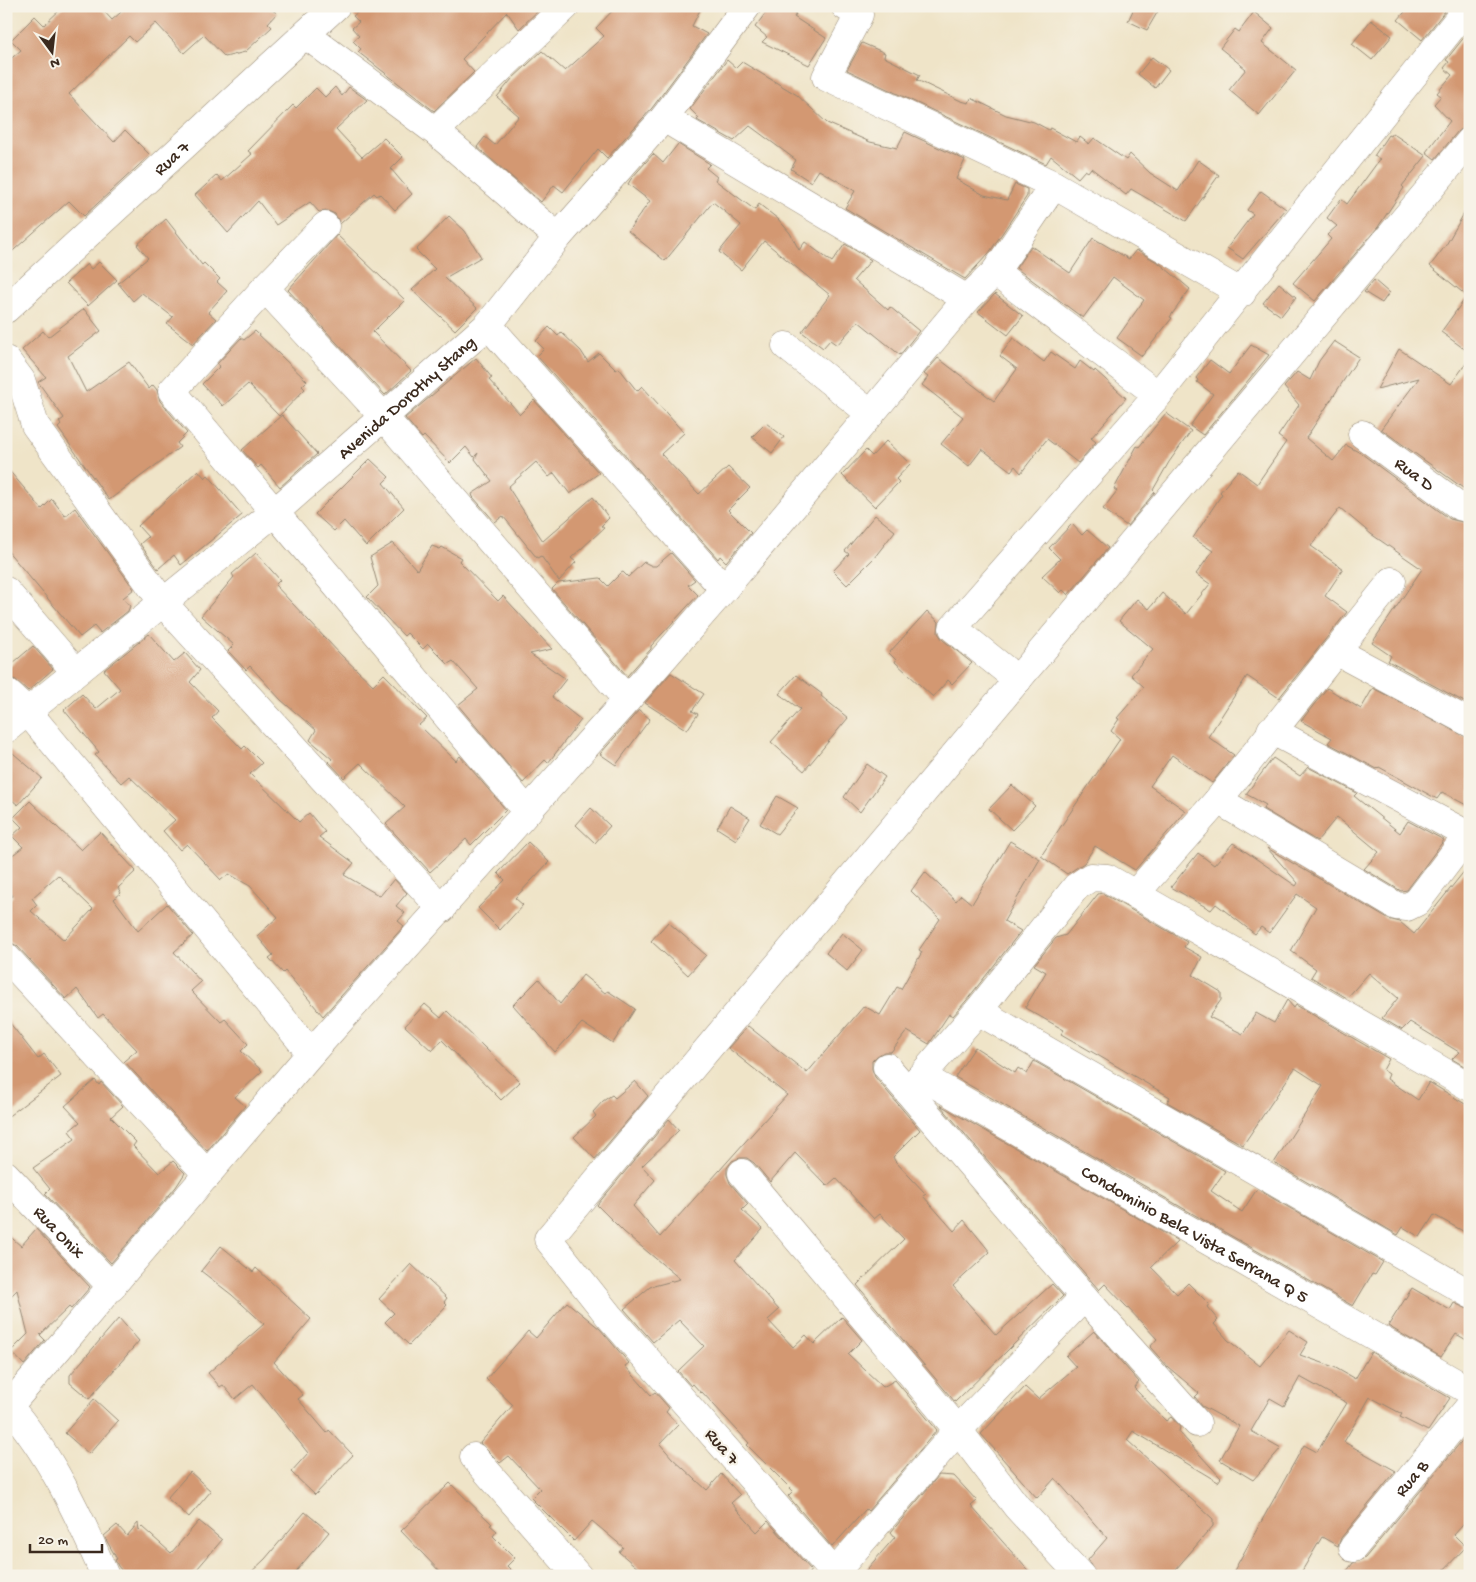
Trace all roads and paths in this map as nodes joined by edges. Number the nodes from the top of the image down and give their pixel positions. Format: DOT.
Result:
graph roads {
  1 [pos="336,6"];
  2 [pos="566,6"];
  3 [pos="747,6"];
  4 [pos="845,6"];
  5 [pos="1469,6"];
  6 [pos="306,34"];
  7 [pos="664,118"];
  8 [pos="435,131"];
  9 [pos="1470,141"];
  10 [pos="1054,185"];
  11 [pos="325,226"];
  12 [pos="558,238"];
  13 [pos="995,272"];
  14 [pos="265,288"];
  15 [pos="1242,293"];
  16 [pos="967,299"];
  17 [pos="6,309"];
  18 [pos="488,324"];
  19 [pos="786,346"];
  20 [pos="6,360"];
  21 [pos="1158,395"];
  22 [pos="871,414"];
  23 [pos="382,415"];
  24 [pos="1362,434"];
  25 [pos="1470,509"];
  26 [pos="275,512"];
  27 [pos="1392,581"];
  28 [pos="724,589"];
  29 [pos="6,591"];
  30 [pos="164,604"];
  31 [pos="1336,651"];
  32 [pos="75,671"];
  33 [pos="1018,680"];
  34 [pos="6,692"];
  35 [pos="628,700"];
  36 [pos="26,711"];
  37 [pos="1470,723"];
  38 [pos="6,729"];
  39 [pos="1272,730"];
  40 [pos="1218,800"];
  41 [pos="527,812"];
  42 [pos="1469,836"];
  43 [pos="1135,894"];
  44 [pos="442,909"];
  45 [pos="6,957"];
  46 [pos="978,1011"];
  47 [pos="312,1054"];
  48 [pos="887,1067"];
  49 [pos="914,1083"];
  50 [pos="1470,1086"];
  51 [pos="742,1173"];
  52 [pos="6,1175"];
  53 [pos="208,1175"];
  54 [pos="112,1287"];
  55 [pos="1470,1294"];
  56 [pos="1084,1297"];
  57 [pos="1470,1391"];
  58 [pos="8,1404"];
  59 [pos="1470,1406"];
  60 [pos="1197,1423"];
  61 [pos="958,1430"];
  62 [pos="474,1457"];
  63 [pos="1353,1548"];
  64 [pos="835,1575"];
  65 [pos="105,1576"];
  66 [pos="578,1576"];
  67 [pos="1081,1576"];
  1 -- 6 [label="street, Rua 7"];
  2 -- 8 [label="street"];
  3 -- 7 [label="street, Avenida Dorothy Stang"];
  4 -- 10 [label="street"];
  5 -- 15 [label="street"];
  6 -- 8 [label="street"];
  6 -- 17 [label="street, Rua 7"];
  7 -- 12 [label="street, Avenida Dorothy Stang"];
  7 -- 16 [label="street"];
  8 -- 12 [label="street"];
  9 -- 33 [label="street"];
  10 -- 13 [label="street"];
  10 -- 15 [label="street"];
  11 -- 14 [label="street"];
  12 -- 18 [label="street, Avenida Dorothy Stang"];
  13 -- 16 [label="street"];
  13 -- 21 [label="street"];
  14 -- 23 [label="street"];
  14 -- 26 [label="street"];
  15 -- 21 [label="street"];
  16 -- 22 [label="street"];
  18 -- 23 [label="street, Avenida Dorothy Stang"];
  18 -- 28 [label="street"];
  19 -- 22 [label="street"];
  20 -- 30 [label="street"];
  21 -- 33 [label="street"];
  22 -- 28 [label="street"];
  23 -- 26 [label="street, Avenida Dorothy Stang"];
  23 -- 35 [label="street"];
  24 -- 25 [label="street, Rua D"];
  26 -- 30 [label="street, Avenida Dorothy Stang"];
  26 -- 41 [label="street"];
  27 -- 31 [label="street"];
  28 -- 35 [label="street"];
  29 -- 32 [label="street"];
  30 -- 32 [label="street, Avenida Dorothy Stang"];
  30 -- 44 [label="street"];
  31 -- 37 [label="street"];
  31 -- 39 [label="street"];
  32 -- 36 [label="street, Avenida Dorothy Stang"];
  33 -- 64 [label="street, Rua 7"];
  34 -- 36 [label="street"];
  35 -- 41 [label="street"];
  36 -- 38 [label="street, Avenida Dorothy Stang"];
  36 -- 47 [label="street"];
  39 -- 40 [label="street"];
  39 -- 42 [label="street"];
  40 -- 42 [label="street"];
  40 -- 43 [label="street"];
  41 -- 44 [label="street"];
  43 -- 46 [label="street"];
  43 -- 50 [label="street"];
  44 -- 47 [label="street"];
  45 -- 53 [label="street"];
  46 -- 49 [label="street"];
  46 -- 55 [label="street"];
  47 -- 53 [label="street"];
  48 -- 49 [label="street, Condominio Bela Vista Serrana Q 5"];
  49 -- 56 [label="street, Condominio Bela Vista Serrana Q 5"];
  49 -- 57 [label="street, Condominio Bela Vista Serrana Q 5"];
  51 -- 61 [label="street"];
  52 -- 54 [label="street, Rua Onix"];
  53 -- 54 [label="street"];
  54 -- 58 [label="street"];
  56 -- 60 [label="street, Condominio Bela Vista Serrana Q 5"];
  56 -- 61 [label="street"];
  58 -- 65 [label="street"];
  59 -- 63 [label="street, Rua B"];
  61 -- 64 [label="street"];
  61 -- 67 [label="street"];
  62 -- 66 [label="street"];
}
